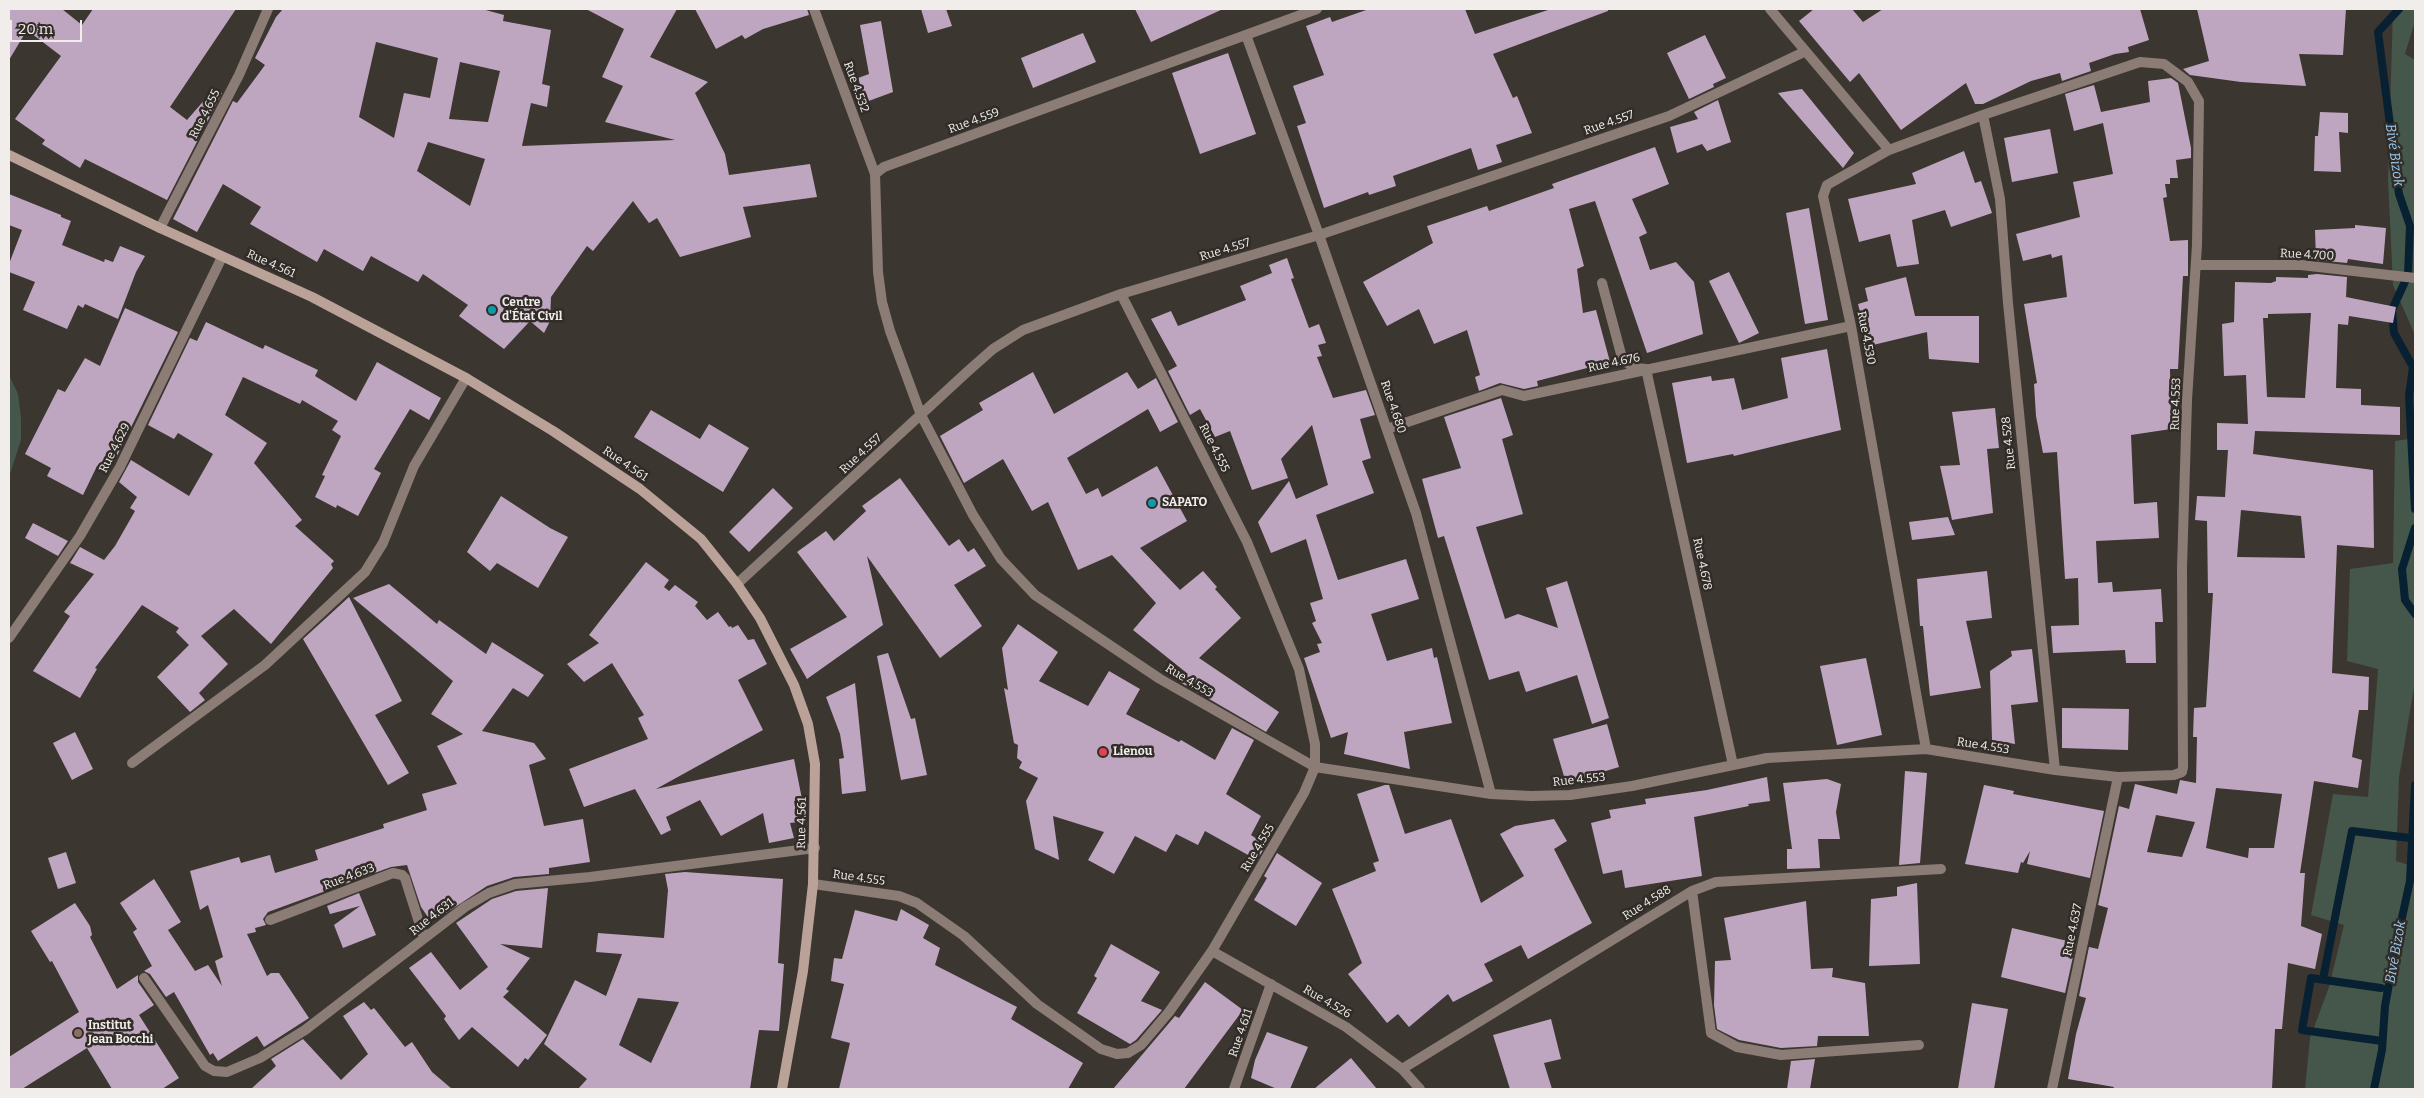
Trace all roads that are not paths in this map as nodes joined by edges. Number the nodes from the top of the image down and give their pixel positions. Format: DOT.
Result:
graph roads {
  1 [pos="268,9"];
  2 [pos="814,9"];
  3 [pos="1317,9"];
  4 [pos="1770,9"];
  5 [pos="1246,35"];
  6 [pos="1804,52"];
  7 [pos="1983,115"];
  8 [pos="1889,150"];
  9 [pos="9,155"];
  10 [pos="875,174"];
  11 [pos="160,228"];
  12 [pos="1319,235"];
  13 [pos="222,256"];
  14 [pos="2196,265"];
  15 [pos="2415,278"];
  16 [pos="1602,283"];
  17 [pos="1121,294"];
  18 [pos="1851,326"];
  19 [pos="1646,369"];
  20 [pos="466,378"];
  21 [pos="921,415"];
  22 [pos="1387,429"];
  23 [pos="737,584"];
  24 [pos="9,638"];
  25 [pos="1926,749"];
  26 [pos="132,763"];
  27 [pos="1733,765"];
  28 [pos="1315,767"];
  29 [pos="2055,770"];
  30 [pos="2118,776"];
  31 [pos="1491,794"];
  32 [pos="815,848"];
  33 [pos="1942,868"];
  34 [pos="813,884"];
  35 [pos="1692,891"];
  36 [pos="270,920"];
  37 [pos="424,938"];
  38 [pos="1212,951"];
  39 [pos="144,978"];
  40 [pos="1271,984"];
  41 [pos="1919,1045"];
  42 [pos="1402,1069"];
  43 [pos="782,1089"];
  44 [pos="1234,1089"];
  45 [pos="1420,1089"];
  46 [pos="2052,1089"];
  1 -- 11 [label="street, Rue 4.655"];
  2 -- 10 [label="street, Rue 4.532"];
  3 -- 5 [label="street, Rue 4.559"];
  4 -- 6 [label="street"];
  5 -- 10 [label="street, Rue 4.559"];
  5 -- 12 [label="street, Rue 4.680"];
  6 -- 8 [label="street"];
  6 -- 12 [label="street, Rue 4.557"];
  7 -- 8 [label="street, Rue 4.553"];
  7 -- 14 [label="street, Rue 4.553"];
  7 -- 29 [label="street, Rue 4.528"];
  8 -- 18 [label="street, Rue 4.530"];
  9 -- 11 [label="main road, Rue 4.561"];
  10 -- 21 [label="street"];
  11 -- 13 [label="main road, Rue 4.561"];
  12 -- 17 [label="street, Rue 4.557"];
  12 -- 22 [label="street, Rue 4.680"];
  13 -- 20 [label="main road, Rue 4.561"];
  13 -- 24 [label="street, Rue 4.629"];
  14 -- 15 [label="street, Rue 4.700"];
  14 -- 30 [label="street, Rue 4.553"];
  16 -- 19 [label="street"];
  17 -- 21 [label="street, Rue 4.557"];
  17 -- 28 [label="street, Rue 4.555"];
  18 -- 19 [label="street, Rue 4.676"];
  18 -- 25 [label="street, Rue 4.530"];
  19 -- 22 [label="street, Rue 4.676"];
  19 -- 27 [label="street, Rue 4.678"];
  20 -- 23 [label="main road, Rue 4.561"];
  20 -- 26 [label="street"];
  21 -- 23 [label="street, Rue 4.557"];
  21 -- 28 [label="street, Rue 4.553"];
  22 -- 31 [label="street, Rue 4.680"];
  23 -- 32 [label="main road, Rue 4.561"];
  25 -- 27 [label="street, Rue 4.553"];
  25 -- 29 [label="street, Rue 4.553"];
  27 -- 31 [label="street, Rue 4.553"];
  28 -- 31 [label="street, Rue 4.553"];
  28 -- 38 [label="street, Rue 4.555"];
  29 -- 30 [label="street, Rue 4.553"];
  30 -- 46 [label="street, Rue 4.637"];
  32 -- 34 [label="main road, Rue 4.561"];
  32 -- 37 [label="street, Rue 4.631"];
  33 -- 35 [label="street, Rue 4.588"];
  34 -- 38 [label="street, Rue 4.555"];
  34 -- 43 [label="main road, Rue 4.561"];
  35 -- 41 [label="street"];
  35 -- 42 [label="street, Rue 4.588"];
  36 -- 37 [label="street, Rue 4.633"];
  37 -- 39 [label="street, Rue 4.631"];
  38 -- 40 [label="street, Rue 4.526"];
  40 -- 42 [label="street, Rue 4.526"];
  40 -- 44 [label="street, Rue 4.611"];
  42 -- 45 [label="street, Rue 4.526"];
}
